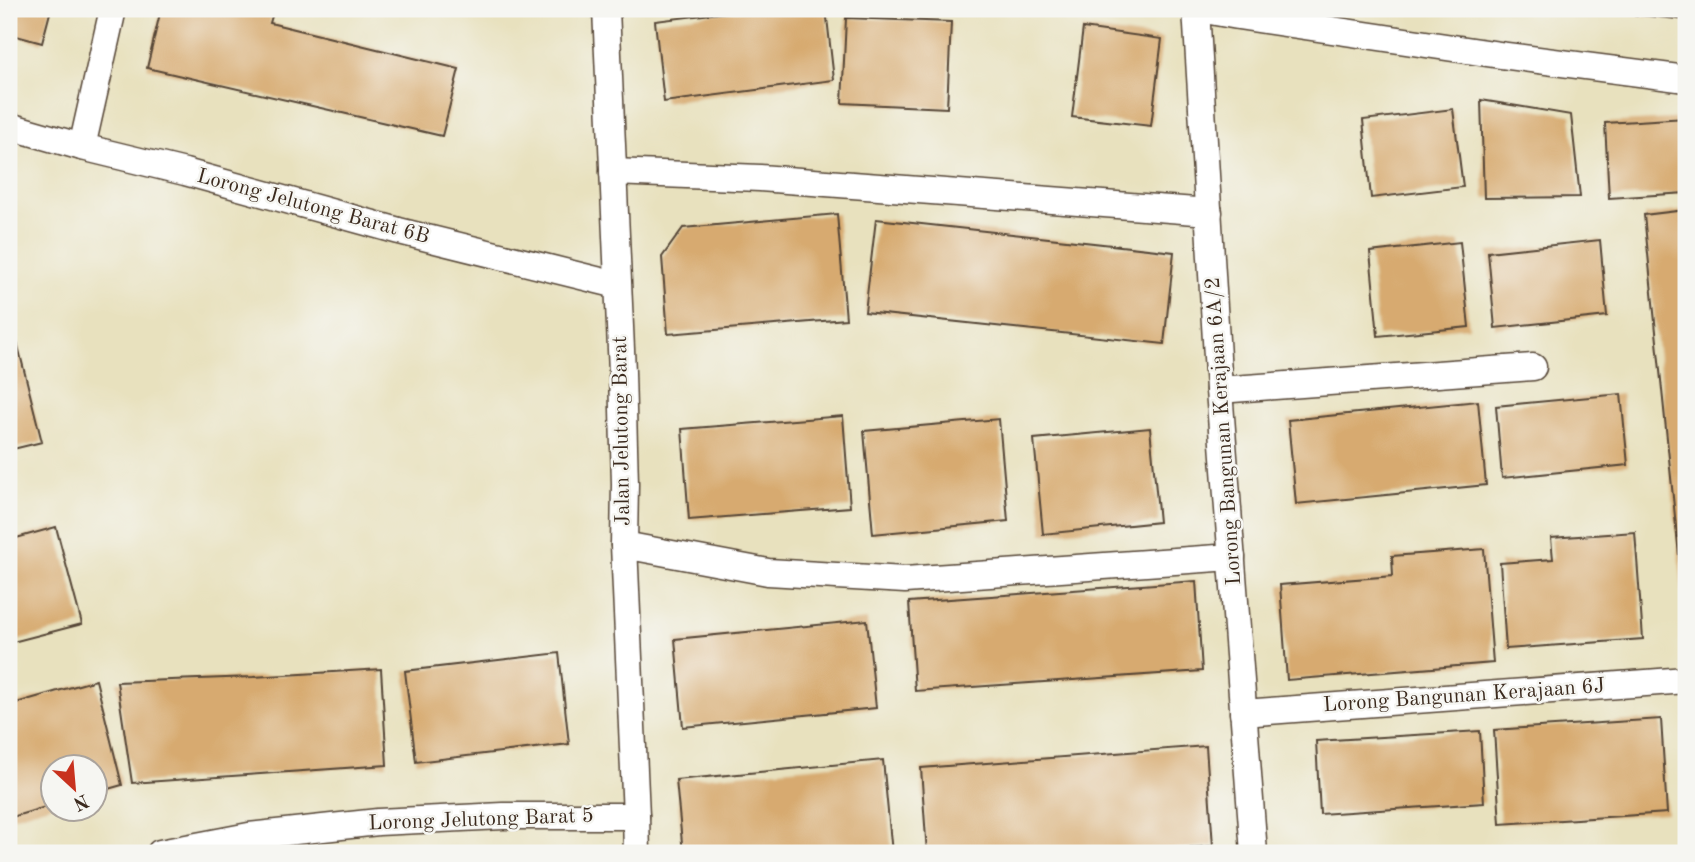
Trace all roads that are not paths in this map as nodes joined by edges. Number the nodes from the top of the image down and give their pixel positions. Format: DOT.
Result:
graph roads {
  1 [pos="114,9"];
  2 [pos="606,9"];
  3 [pos="1198,9"];
  4 [pos="1686,79"];
  5 [pos="9,125"];
  6 [pos="82,147"];
  7 [pos="613,172"];
  8 [pos="1209,212"];
  9 [pos="617,285"];
  10 [pos="1533,367"];
  11 [pos="1219,390"];
  12 [pos="624,545"];
  13 [pos="1232,557"];
  14 [pos="1686,680"];
  15 [pos="1243,713"];
  16 [pos="636,816"];
  17 [pos="160,853"];
  18 [pos="636,853"];
  19 [pos="1254,853"];
  1 -- 6 [label="street"];
  2 -- 7 [label="street, Jalan Jelutong Barat"];
  3 -- 4 [label="street"];
  3 -- 8 [label="street, Lorong Bangunan Kerajaan 6A/2"];
  5 -- 6 [label="street, Lorong Jelutong Barat 6B"];
  6 -- 9 [label="street, Lorong Jelutong Barat 6B"];
  7 -- 8 [label="street"];
  7 -- 9 [label="street, Jalan Jelutong Barat"];
  8 -- 11 [label="street, Lorong Bangunan Kerajaan 6A/2"];
  9 -- 12 [label="street, Jalan Jelutong Barat"];
  10 -- 11 [label="street"];
  11 -- 13 [label="street, Lorong Bangunan Kerajaan 6A/2"];
  12 -- 13 [label="street"];
  12 -- 16 [label="street, Jalan Jelutong Barat"];
  13 -- 15 [label="street, Lorong Bangunan Kerajaan 6A/2"];
  14 -- 15 [label="street, Lorong Bangunan Kerajaan 6J"];
  15 -- 19 [label="street, Lorong Bangunan Kerajaan 6A/2"];
  16 -- 17 [label="street, Lorong Jelutong Barat 5"];
  16 -- 18 [label="street, Jalan Jelutong Barat"];
}
